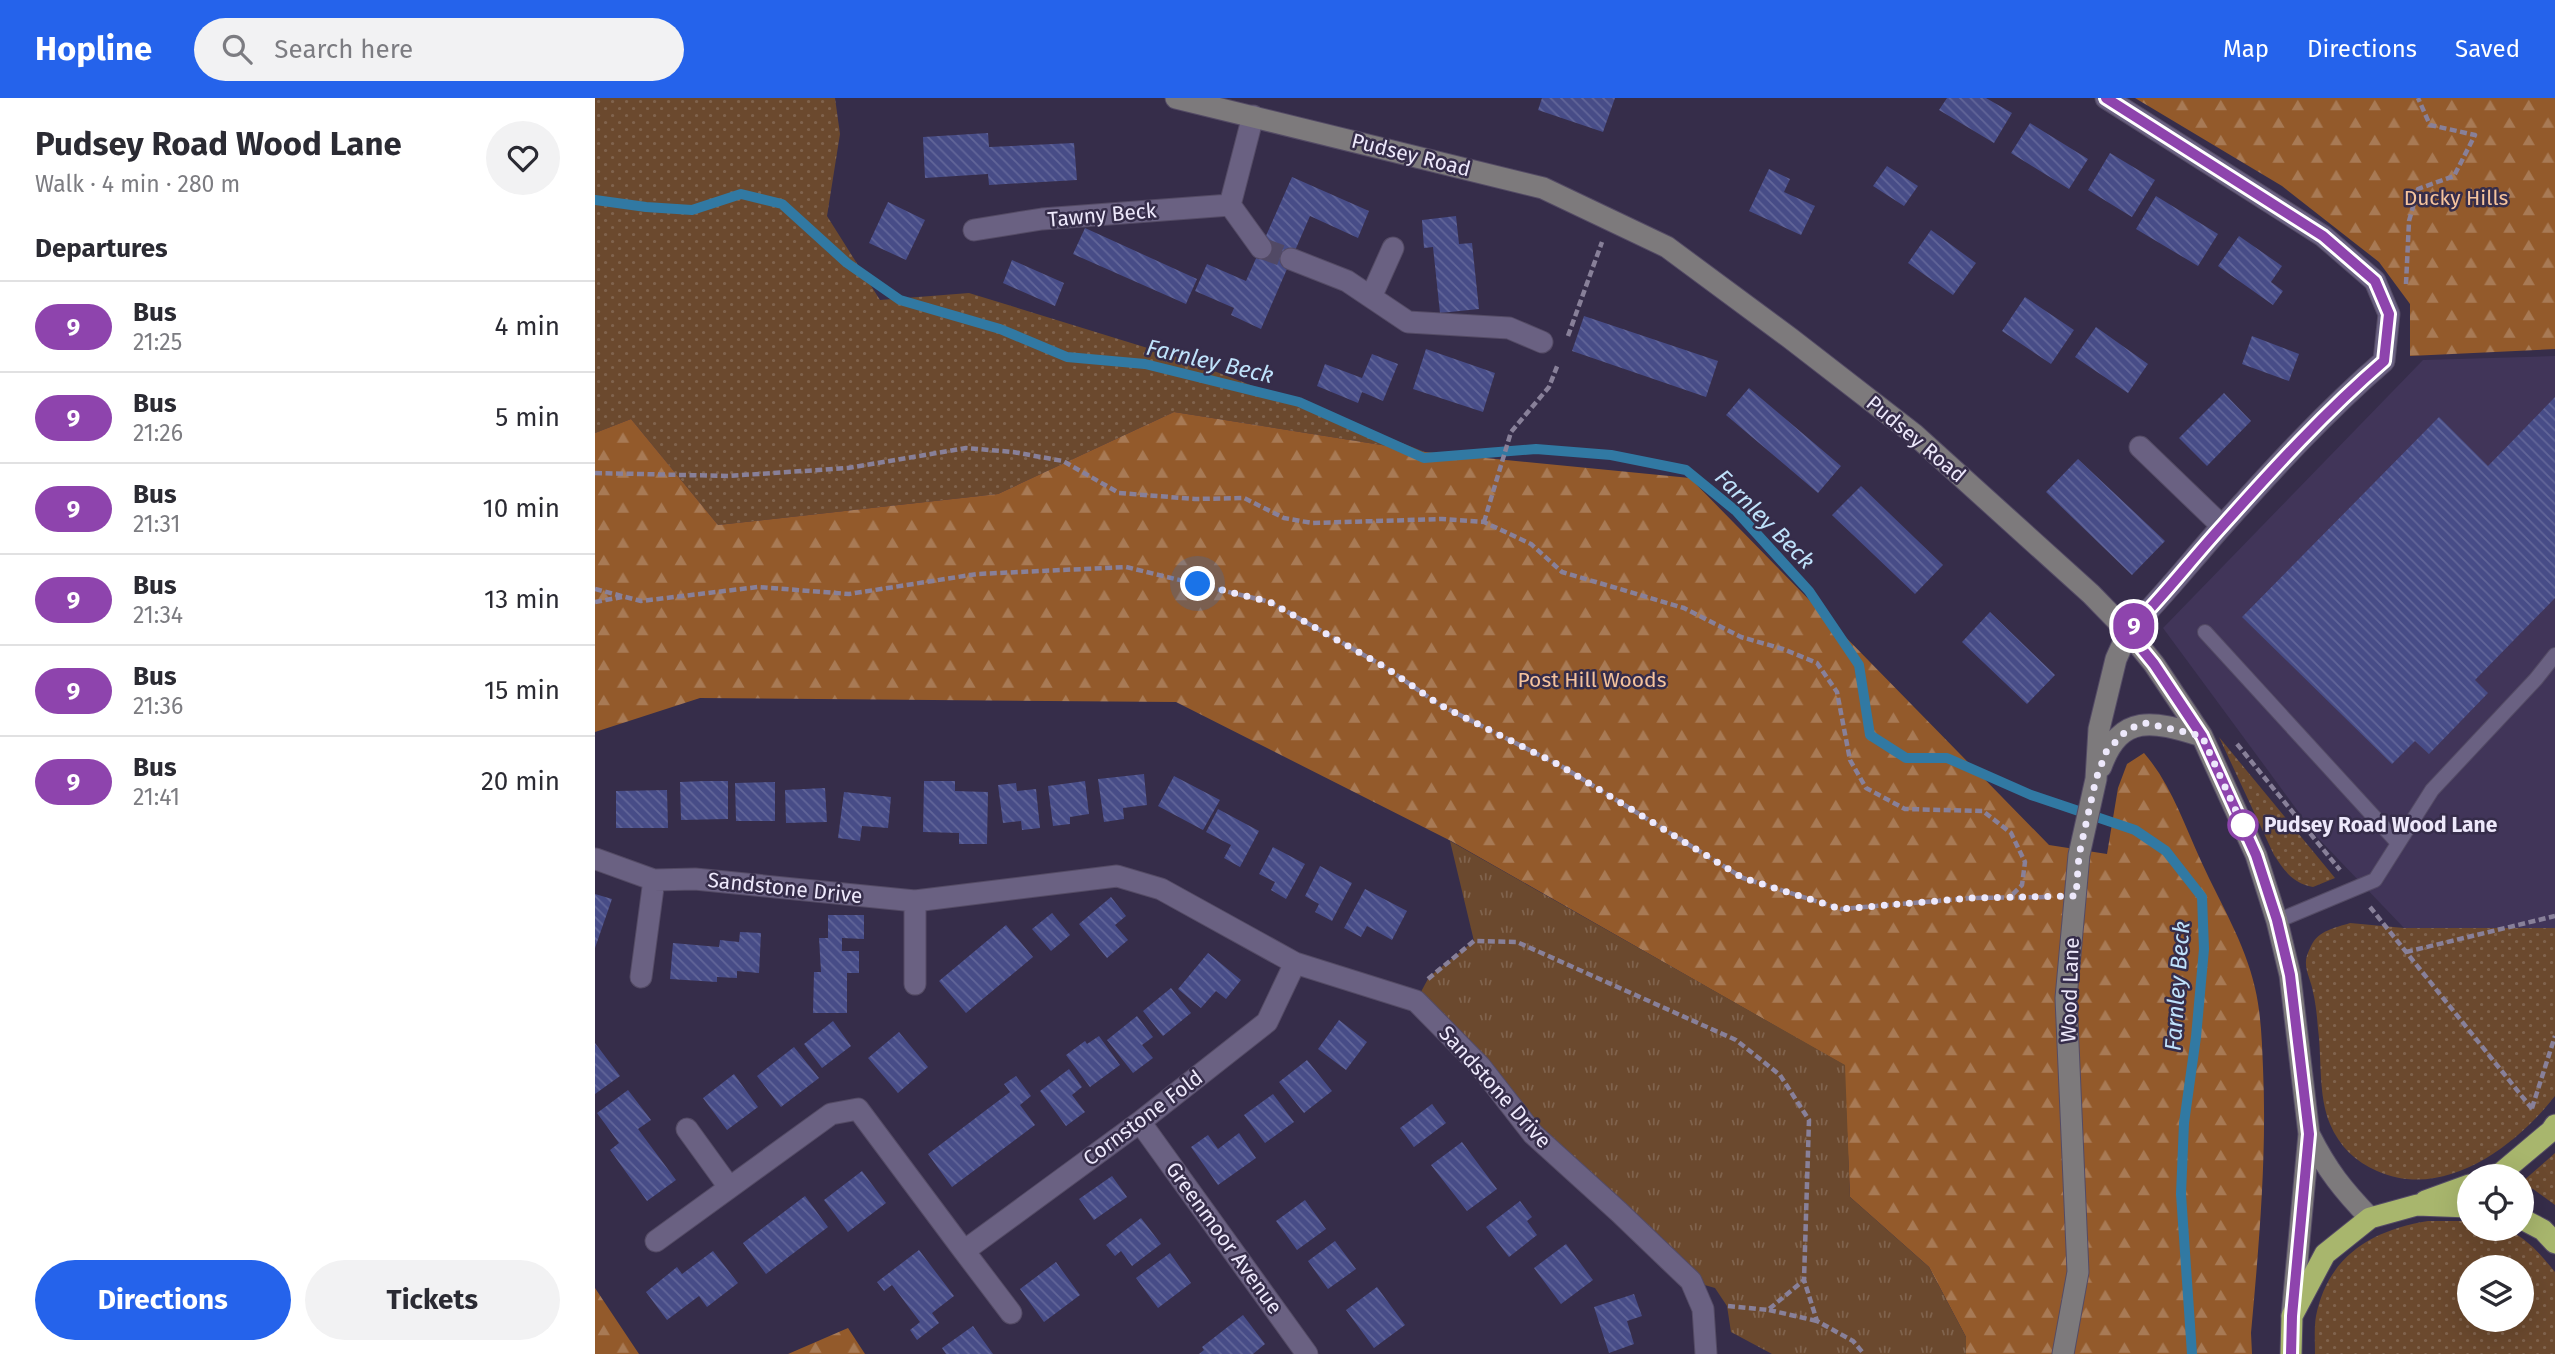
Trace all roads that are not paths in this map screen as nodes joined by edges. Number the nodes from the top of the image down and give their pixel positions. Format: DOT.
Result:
graph roads {
  1 [pos="1176,98"];
  2 [pos="2106,98"];
  3 [pos="1253,116"];
  4 [pos="1230,205"];
  5 [pos="974,230"];
  6 [pos="1261,248"];
  7 [pos="1393,248"];
  8 [pos="1291,260"];
  9 [pos="1371,298"];
  10 [pos="1542,342"];
  11 [pos="2140,447"];
  12 [pos="2222,526"];
  13 [pos="2128,632"];
  14 [pos="2205,632"];
  15 [pos="2555,655"];
  16 [pos="2202,736"];
  17 [pos="2096,779"];
  18 [pos="2398,844"];
  19 [pos="596,859"];
  20 [pos="654,880"];
  21 [pos="915,901"];
  22 [pos="2277,920"];
  23 [pos="1295,963"];
  24 [pos="641,977"];
  25 [pos="915,984"];
  26 [pos="1140,1122"];
  27 [pos="2555,1125"];
  28 [pos="687,1129"];
  29 [pos="2309,1134"];
  30 [pos="2512,1164"];
  31 [pos="729,1187"];
  32 [pos="2457,1190"];
  33 [pos="2417,1205"];
  34 [pos="2457,1207"];
  35 [pos="2370,1218"];
  36 [pos="2534,1225"];
  37 [pos="656,1241"];
  38 [pos="2555,1242"];
  39 [pos="964,1251"];
  40 [pos="1011,1313"];
  41 [pos="2292,1316"];
  42 [pos="1307,1354"];
  43 [pos="1706,1354"];
  44 [pos="2063,1354"];
  45 [pos="2291,1354"];
  1 -- 3 [label="main road, Pudsey Road"];
  2 -- 12 [label="street"];
  3 -- 4 [label="street"];
  3 -- 13 [label="main road, Pudsey Road"];
  4 -- 5 [label="street, Tawny Beck"];
  4 -- 6 [label="street"];
  7 -- 9 [label="street"];
  8 -- 9 [label="street"];
  9 -- 10 [label="street"];
  11 -- 12 [label="street"];
  12 -- 13 [label="street"];
  13 -- 16 [label="main road, Pudsey Road"];
  13 -- 17 [label="main road, Wood Lane"];
  14 -- 18 [label="lane"];
  15 -- 18 [label="lane"];
  16 -- 17 [label="main road"];
  16 -- 22 [label="main road, Pudsey Road"];
  17 -- 44 [label="main road, Wood Lane"];
  18 -- 22 [label="lane"];
  19 -- 20 [label="street, Sandstone Drive"];
  20 -- 21 [label="street, Sandstone Drive"];
  20 -- 24 [label="street"];
  21 -- 23 [label="street, Sandstone Drive"];
  21 -- 25 [label="street"];
  22 -- 29 [label="main road, Pudsey Road"];
  23 -- 26 [label="street, Cornstone Fold"];
  23 -- 43 [label="street, Sandstone Drive"];
  26 -- 39 [label="street, Cornstone Fold"];
  26 -- 42 [label="street, Greenmoor Avenue"];
  27 -- 30 [label="highway"];
  28 -- 31 [label="street"];
  29 -- 35 [label="main road, Pudsey Road"];
  29 -- 41 [label="main road, Pudsey Road"];
  31 -- 37 [label="street"];
  31 -- 39 [label="street"];
  32 -- 33 [label="highway"];
  33 -- 34 [label="highway"];
  33 -- 35 [label="highway"];
  35 -- 41 [label="highway"];
  36 -- 38 [label="highway"];
  39 -- 40 [label="street"];
  41 -- 45 [label="highway"];
}
